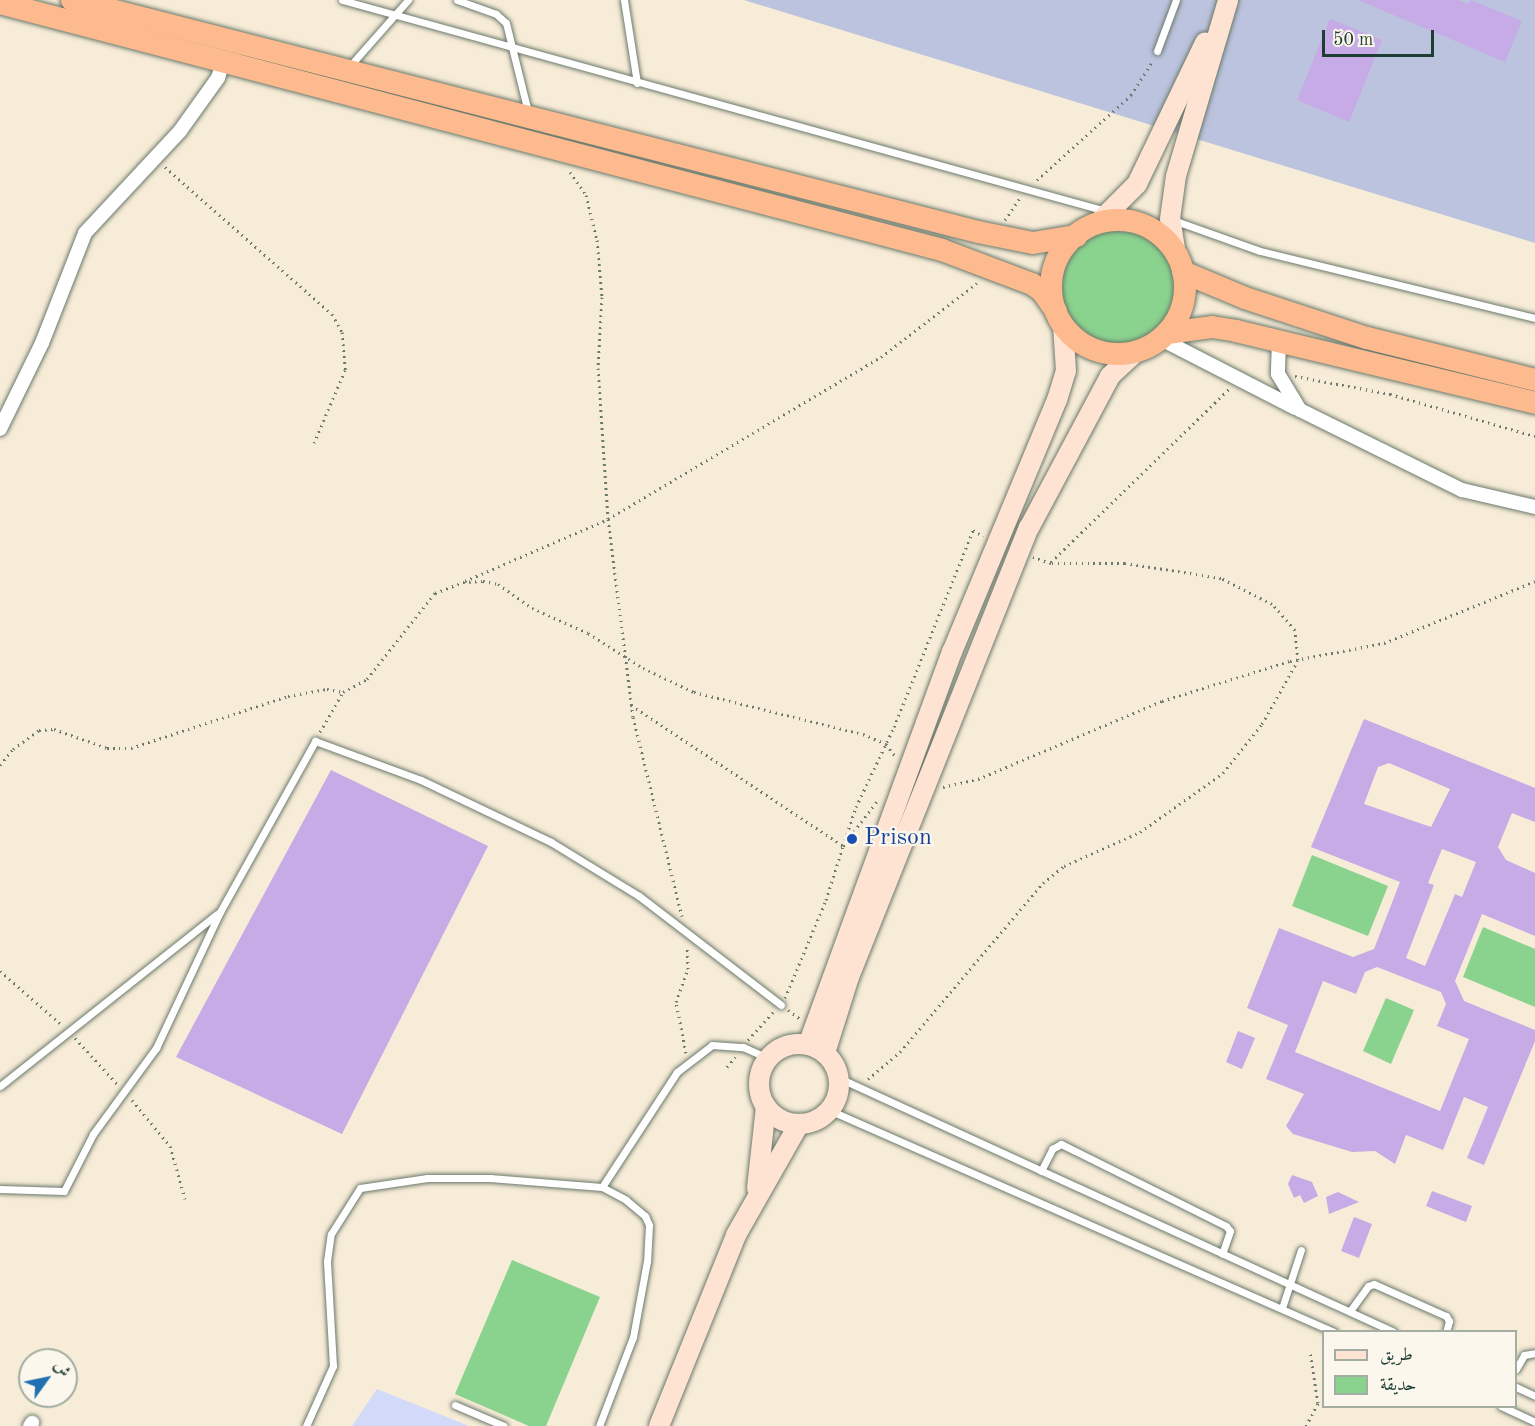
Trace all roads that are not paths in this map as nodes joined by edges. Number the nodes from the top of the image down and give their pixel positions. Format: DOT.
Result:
graph roads {
  1 [pos="72,0"];
  2 [pos="342,0"];
  3 [pos="408,0"];
  4 [pos="457,0"];
  5 [pos="624,0"];
  6 [pos="1176,0"];
  7 [pos="1227,0"];
  8 [pos="0,3"];
  9 [pos="396,15"];
  10 [pos="514,47"];
  11 [pos="1157,51"];
  12 [pos="223,62"];
  13 [pos="345,70"];
  14 [pos="637,83"];
  15 [pos="529,115"];
  16 [pos="1104,218"];
  17 [pos="1170,219"];
  18 [pos="1076,236"];
  19 [pos="1180,263"];
  20 [pos="1059,317"];
  21 [pos="1535,318"];
  22 [pos="1164,336"];
  23 [pos="1279,341"];
  24 [pos="1137,351"];
  25 [pos="1535,380"];
  26 [pos="1535,403"];
  27 [pos="1299,410"];
  28 [pos="0,429"];
  29 [pos="1535,507"];
  30 [pos="919,774"];
  31 [pos="220,912"];
  32 [pos="781,1005"];
  33 [pos="815,1042"];
  34 [pos="768,1058"];
  35 [pos="839,1078"];
  36 [pos="0,1086"];
  37 [pos="766,1106"];
  38 [pos="829,1110"];
  39 [pos="798,1124"];
  40 [pos="1041,1172"];
  41 [pos="602,1187"];
  42 [pos="0,1189"];
  43 [pos="757,1194"];
  44 [pos="1301,1250"];
  45 [pos="1222,1254"];
  46 [pos="1289,1285"];
  47 [pos="1282,1308"];
  48 [pos="1350,1311"];
  49 [pos="1330,1330"];
  50 [pos="1390,1330"];
  51 [pos="1447,1330"];
  52 [pos="1535,1353"];
  53 [pos="1517,1367"];
  54 [pos="1517,1388"];
  55 [pos="1535,1396"];
  56 [pos="455,1405"];
  57 [pos="1503,1408"];
  58 [pos="1535,1422"];
  59 [pos="306,1426"];
  60 [pos="504,1426"];
  61 [pos="599,1426"];
  62 [pos="659,1426"];
  1 -- 13 [label="highway"];
  2 -- 9 [label="lane"];
  3 -- 9 [label="lane"];
  4 -- 10 [label="lane"];
  5 -- 14 [label="lane"];
  6 -- 11 [label="lane"];
  7 -- 16 [label="main road"];
  7 -- 17 [label="main road"];
  8 -- 12 [label="highway"];
  9 -- 10 [label="lane"];
  9 -- 13 [label="lane"];
  10 -- 14 [label="lane"];
  10 -- 15 [label="lane"];
  12 -- 20 [label="highway"];
  12 -- 28 [label="street"];
  13 -- 15 [label="highway"];
  14 -- 16 [label="lane"];
  15 -- 18 [label="highway"];
  16 -- 18 [label="highway"];
  16 -- 19 [label="highway"];
  17 -- 19 [label="main road"];
  17 -- 21 [label="lane"];
  18 -- 20 [label="highway"];
  19 -- 22 [label="highway"];
  19 -- 25 [label="highway"];
  20 -- 24 [label="highway"];
  20 -- 30 [label="main road"];
  22 -- 23 [label="highway"];
  22 -- 24 [label="highway"];
  22 -- 27 [label="street"];
  23 -- 26 [label="highway"];
  23 -- 27 [label="street"];
  24 -- 30 [label="main road"];
  27 -- 29 [label="street"];
  30 -- 33 [label="main road"];
  30 -- 33 [label="main road"];
  31 -- 32 [label="lane"];
  31 -- 36 [label="lane"];
  31 -- 42 [label="lane"];
  33 -- 34 [label="main road"];
  33 -- 35 [label="main road"];
  34 -- 37 [label="main road"];
  34 -- 41 [label="lane"];
  35 -- 38 [label="main road"];
  35 -- 40 [label="lane"];
  37 -- 39 [label="main road"];
  37 -- 43 [label="main road"];
  38 -- 39 [label="main road"];
  38 -- 47 [label="lane"];
  39 -- 43 [label="main road"];
  40 -- 45 [label="lane"];
  40 -- 45 [label="lane"];
  41 -- 59 [label="lane"];
  41 -- 61 [label="lane"];
  43 -- 62 [label="main road"];
  44 -- 46 [label="lane"];
  45 -- 46 [label="lane"];
  46 -- 47 [label="lane"];
  46 -- 48 [label="lane"];
  47 -- 49 [label="lane"];
  48 -- 50 [label="lane"];
  48 -- 51 [label="lane"];
  52 -- 53 [label="lane"];
  54 -- 55 [label="lane"];
  56 -- 60 [label="lane"];
  57 -- 58 [label="lane"];
}
